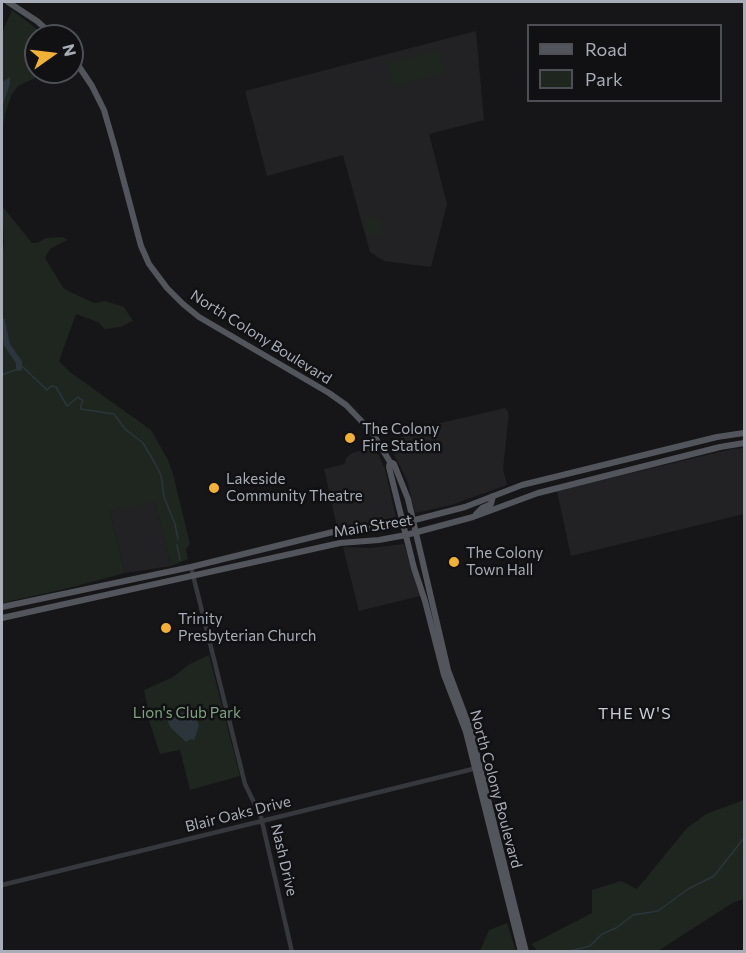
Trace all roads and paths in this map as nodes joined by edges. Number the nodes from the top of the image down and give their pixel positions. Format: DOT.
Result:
graph roads {
  1 [pos="8,2"];
  2 [pos="40,24"];
  3 [pos="84,73"];
  4 [pos="744,433"];
  5 [pos="744,443"];
  6 [pos="390,462"];
  7 [pos="493,496"];
  8 [pos="474,517"];
  9 [pos="413,520"];
  10 [pos="403,523"];
  11 [pos="416,532"];
  12 [pos="406,535"];
  13 [pos="191,567"];
  14 [pos="193,577"];
  15 [pos="74,590"];
  16 [pos="76,601"];
  17 [pos="2,607"];
  18 [pos="2,618"];
  19 [pos="478,768"];
  20 [pos="262,821"];
  21 [pos="2,885"];
  22 [pos="292,951"];
  23 [pos="521,951"];
  24 [pos="526,951"];
  1 -- 2 [label="main road"];
  3 -- 6 [label="main road, North Colony Boulevard"];
  4 -- 7 [label="main road, Main Street"];
  5 -- 8 [label="main road, Main Street"];
  6 -- 9 [label="main road, North Colony Boulevard"];
  6 -- 10 [label="main road, North Colony Boulevard"];
  7 -- 8 [label="main road"];
  7 -- 9 [label="main road, Main Street"];
  8 -- 11 [label="main road, Main Street"];
  9 -- 10 [label="main road, Main Street"];
  9 -- 11 [label="main road, North Colony Boulevard"];
  10 -- 12 [label="main road, North Colony Boulevard"];
  10 -- 13 [label="main road, Main Street"];
  11 -- 12 [label="main road, Main Street"];
  11 -- 19 [label="main road, North Colony Boulevard"];
  12 -- 14 [label="main road, Main Street"];
  12 -- 19 [label="main road, North Colony Boulevard"];
  13 -- 14 [label="street, Nash Drive"];
  13 -- 15 [label="main road, Main Street"];
  14 -- 16 [label="main road, Main Street"];
  14 -- 20 [label="street, Nash Drive"];
  15 -- 16 [label="main road"];
  15 -- 17 [label="main road, Main Street"];
  16 -- 18 [label="main road, Main Street"];
  19 -- 20 [label="street, Blair Oaks Drive"];
  19 -- 23 [label="main road, North Colony Boulevard"];
  19 -- 24 [label="main road, North Colony Boulevard"];
  20 -- 21 [label="street, Blair Oaks Drive"];
  20 -- 22 [label="street, Nash Drive"];
}
